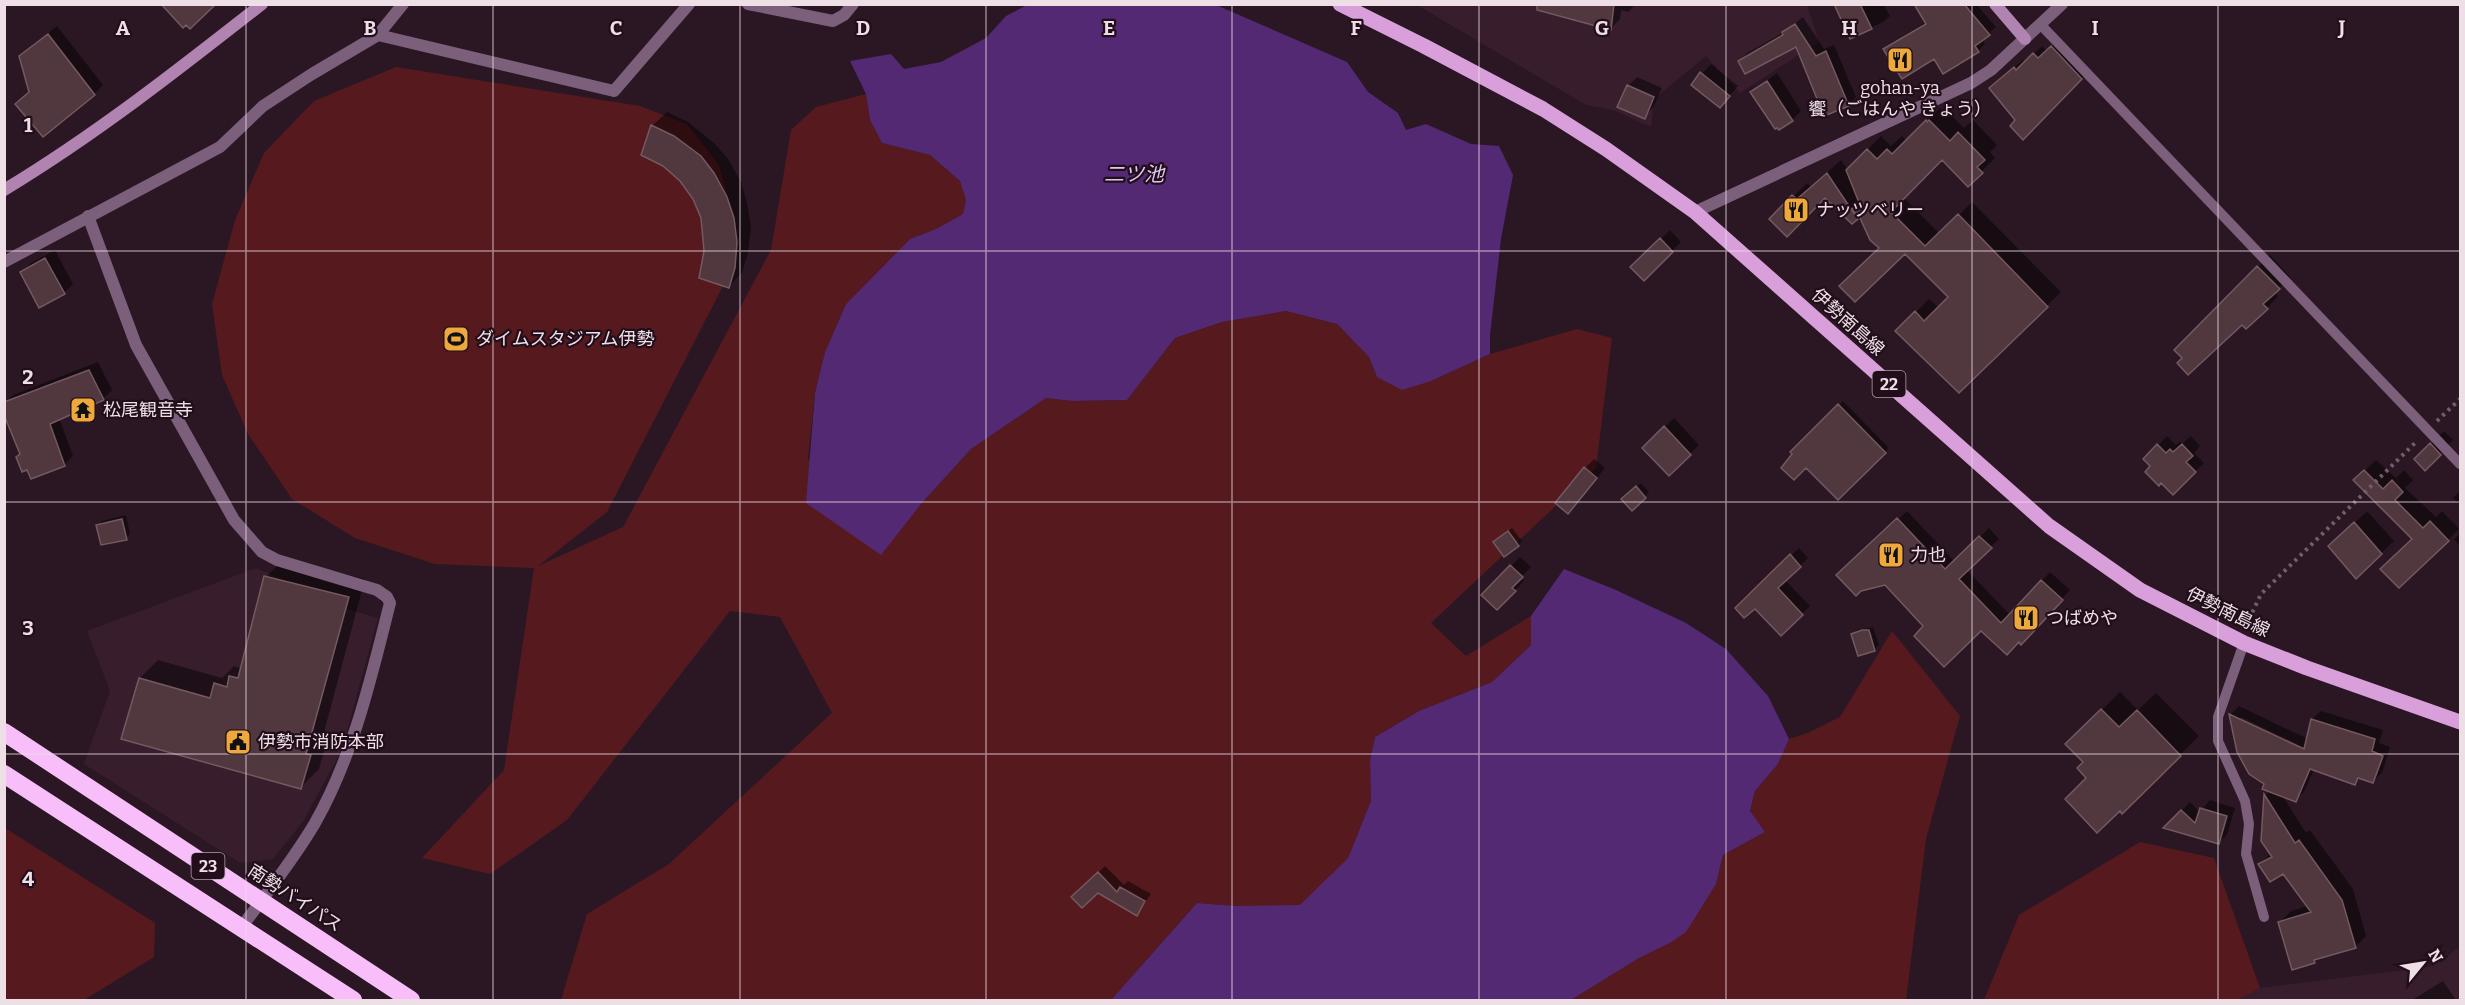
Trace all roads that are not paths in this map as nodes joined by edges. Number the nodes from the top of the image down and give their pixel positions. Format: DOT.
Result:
graph roads {
  1 [pos="262,4"];
  2 [pos="403,4"];
  3 [pos="689,4"];
  4 [pos="748,4"];
  5 [pos="853,4"];
  6 [pos="1340,4"];
  7 [pos="1995,4"];
  8 [pos="2062,4"];
  9 [pos="2040,24"];
  10 [pos="378,35"];
  11 [pos="2025,39"];
  12 [pos="4,190"];
  13 [pos="1695,212"];
  14 [pos="88,216"];
  15 [pos="4,262"];
  16 [pos="2460,464"];
  17 [pos="2242,642"];
  18 [pos="2460,722"];
  19 [pos="4,732"];
  20 [pos="4,774"];
  21 [pos="261,901"];
  22 [pos="2264,917"];
  23 [pos="241,928"];
  24 [pos="353,1000"];
  25 [pos="411,1000"];
  1 -- 12 [label="street"];
  2 -- 10 [label="street"];
  3 -- 10 [label="street"];
  4 -- 5 [label="street"];
  6 -- 13 [label="main road, 伊勢南島線 / 22"];
  7 -- 11 [label="street"];
  8 -- 9 [label="street"];
  9 -- 11 [label="street"];
  9 -- 16 [label="lane"];
  10 -- 14 [label="street"];
  11 -- 13 [label="street"];
  13 -- 17 [label="main road, 伊勢南島線 / 22"];
  14 -- 15 [label="street"];
  14 -- 21 [label="street"];
  17 -- 18 [label="main road, 伊勢南島線 / 22"];
  17 -- 22 [label="lane"];
  19 -- 21 [label="highway, 南勢バイパス / 23"];
  20 -- 23 [label="highway, 23"];
  21 -- 23 [label="street"];
  21 -- 25 [label="highway, 南勢バイパス / 23"];
  23 -- 24 [label="highway, 23"];
}
